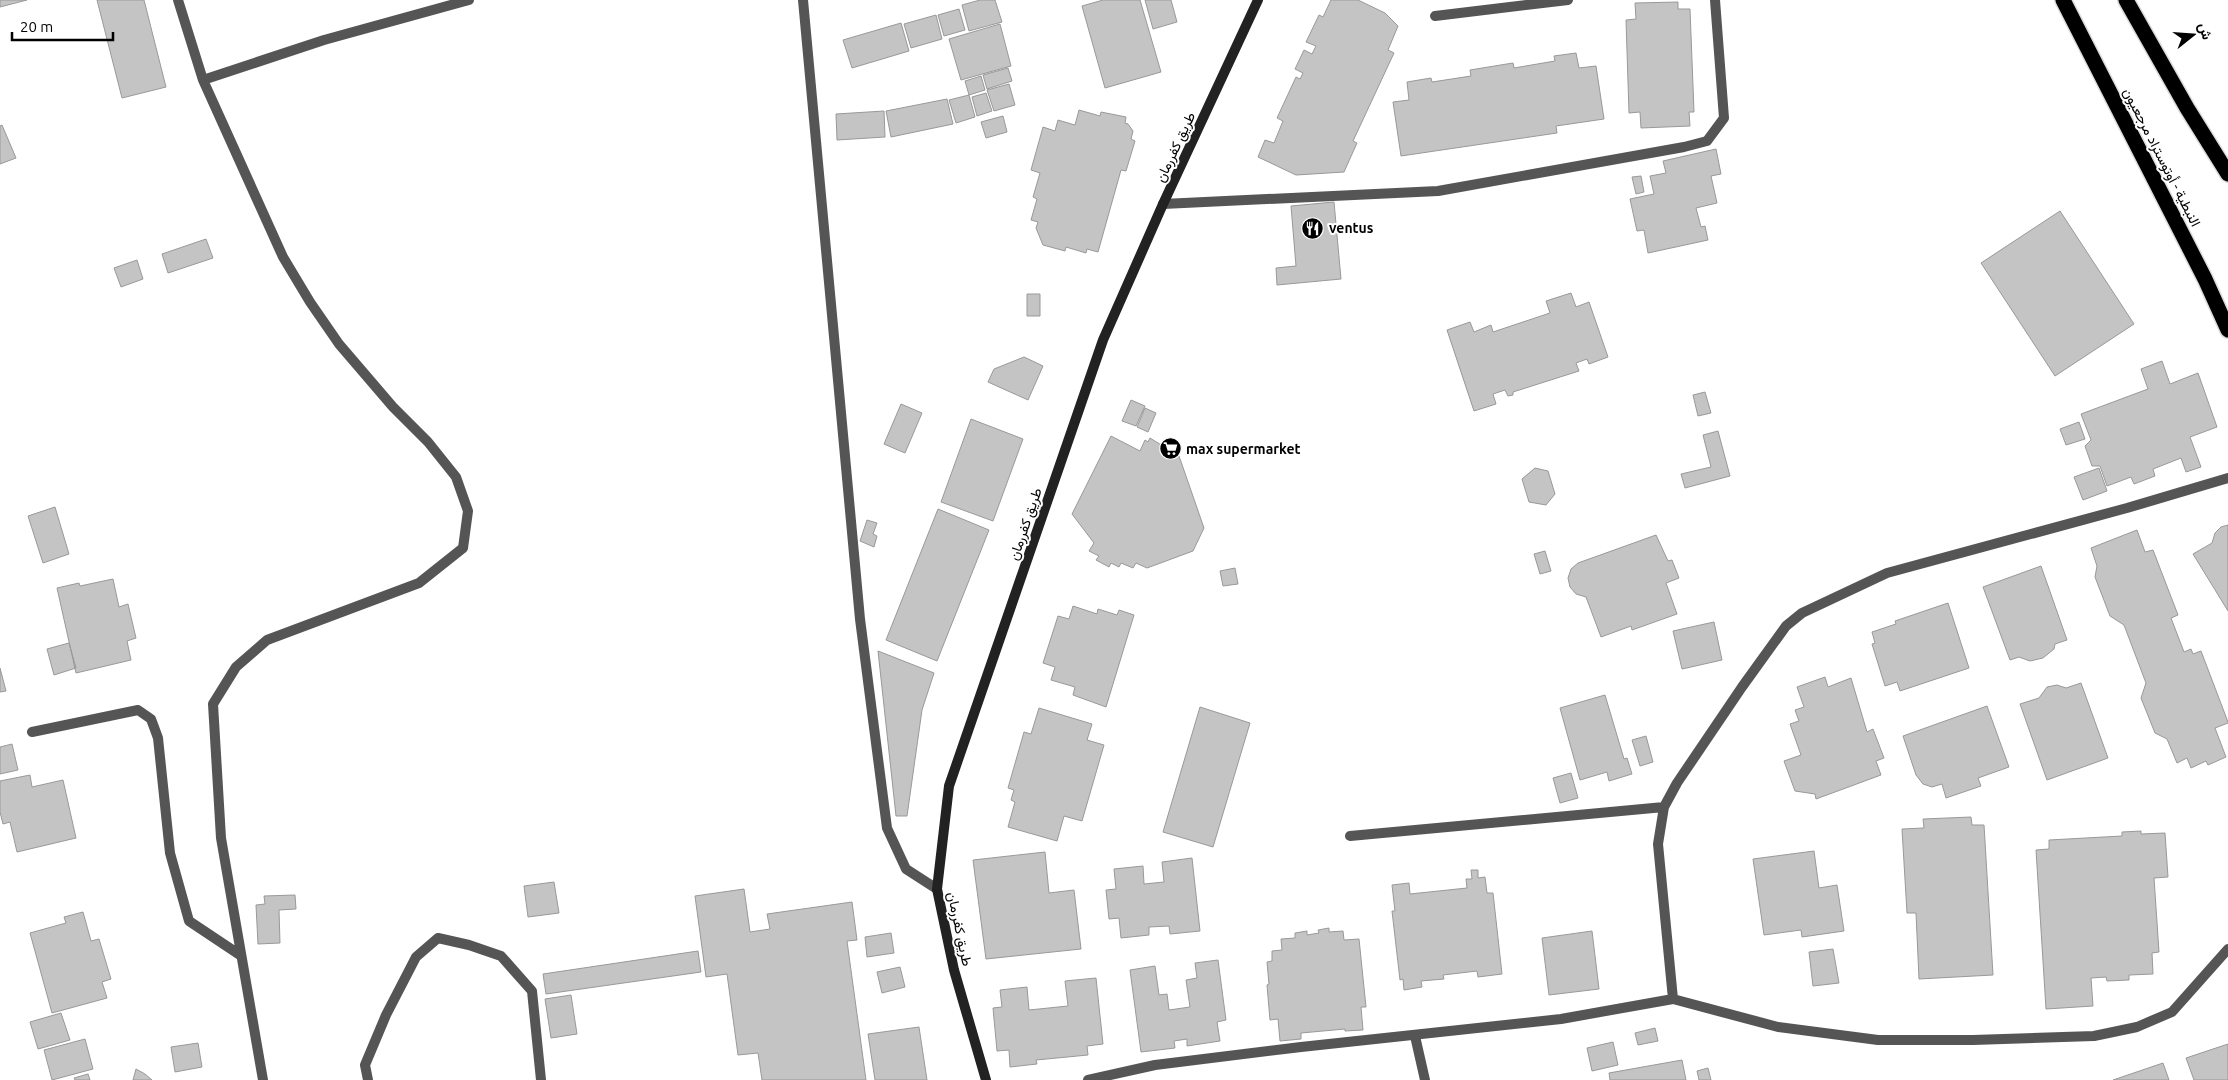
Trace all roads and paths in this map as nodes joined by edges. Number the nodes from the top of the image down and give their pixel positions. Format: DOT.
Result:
graph roads {
  1 [pos="178,0"];
  2 [pos="469,0"];
  3 [pos="803,0"];
  4 [pos="1258,0"];
  5 [pos="1568,0"];
  6 [pos="1714,0"];
  7 [pos="2063,0"];
  8 [pos="2126,0"];
  9 [pos="1435,16"];
  10 [pos="203,80"];
  11 [pos="2228,174"];
  12 [pos="1163,204"];
  13 [pos="2228,330"];
  14 [pos="2228,478"];
  15 [pos="32,732"];
  16 [pos="1664,807"];
  17 [pos="1350,836"];
  18 [pos="937,889"];
  19 [pos="2228,949"];
  20 [pos="240,956"];
  21 [pos="1674,999"];
  22 [pos="1415,1036"];
  23 [pos="263,1080"];
  24 [pos="368,1080"];
  25 [pos="541,1080"];
  26 [pos="986,1080"];
  27 [pos="1088,1080"];
  28 [pos="1425,1080"];
  1 -- 10 [label="street"];
  2 -- 10 [label="street"];
  3 -- 18 [label="street"];
  4 -- 12 [label="main road, طريق كفررمان"];
  5 -- 9 [label="street"];
  6 -- 12 [label="street"];
  7 -- 13 [label="highway, النبطية - أوتوستراد مرجعيون"];
  8 -- 11 [label="highway"];
  10 -- 20 [label="street"];
  12 -- 18 [label="main road, طريق كفررمان"];
  14 -- 16 [label="street"];
  15 -- 20 [label="street"];
  16 -- 17 [label="street"];
  16 -- 21 [label="street"];
  18 -- 26 [label="main road, طريق كفررمان"];
  19 -- 21 [label="street"];
  20 -- 23 [label="street"];
  21 -- 22 [label="street"];
  22 -- 27 [label="street"];
  22 -- 28 [label="street"];
  24 -- 25 [label="street"];
}
